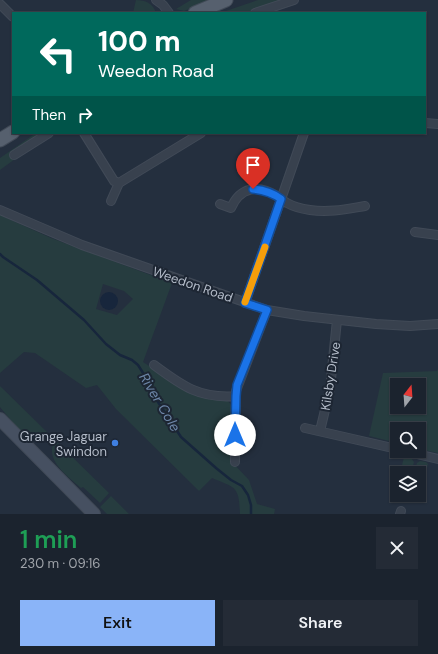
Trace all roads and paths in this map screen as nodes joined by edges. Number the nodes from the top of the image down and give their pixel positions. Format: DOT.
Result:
graph roads {
  1 [pos="156,0"];
  2 [pos="294,0"];
  3 [pos="221,2"];
  4 [pos="0,4"];
  5 [pos="168,12"];
  6 [pos="197,12"];
  7 [pos="257,12"];
  8 [pos="12,17"];
  9 [pos="426,123"];
  10 [pos="438,124"];
  11 [pos="12,133"];
  12 [pos="47,134"];
  13 [pos="85,134"];
  14 [pos="199,134"];
  15 [pos="304,134"];
  16 [pos="0,140"];
  17 [pos="14,155"];
  18 [pos="118,183"];
  19 [pos="281,199"];
  20 [pos="111,201"];
  21 [pos="220,204"];
  22 [pos="366,206"];
  23 [pos="0,210"];
  24 [pos="29,213"];
  25 [pos="26,222"];
  26 [pos="415,232"];
  27 [pos="438,235"];
  28 [pos="245,303"];
  29 [pos="267,310"];
  30 [pos="337,320"];
  31 [pos="438,324"];
  32 [pos="154,365"];
  33 [pos="236,396"];
  34 [pos="0,419"];
  35 [pos="305,428"];
  36 [pos="320,431"];
  37 [pos="390,447"];
  38 [pos="426,456"];
  39 [pos="438,459"];
  40 [pos="235,462"];
  41 [pos="94,514"];
  1 -- 5 [label="street"];
  2 -- 7 [label="street"];
  3 -- 6 [label="main road"];
  4 -- 8 [label="street"];
  9 -- 10 [label="street"];
  11 -- 16 [label="main road"];
  12 -- 17 [label="street"];
  13 -- 18 [label="street"];
  14 -- 18 [label="street"];
  15 -- 19 [label="street"];
  18 -- 20 [label="street"];
  19 -- 21 [label="street"];
  19 -- 22 [label="street"];
  19 -- 28 [label="street"];
  23 -- 25 [label="street, Weedon Road"];
  24 -- 25 [label="street"];
  25 -- 28 [label="street, Weedon Road"];
  26 -- 27 [label="street"];
  28 -- 29 [label="street, Weedon Road"];
  29 -- 30 [label="street, Weedon Road"];
  29 -- 33 [label="street"];
  30 -- 31 [label="street, Weedon Road"];
  30 -- 36 [label="street, Kilsby Drive"];
  32 -- 33 [label="street"];
  33 -- 40 [label="street"];
  34 -- 41 [label="main road"];
  35 -- 36 [label="street"];
  36 -- 37 [label="street"];
  38 -- 39 [label="street"];
}
